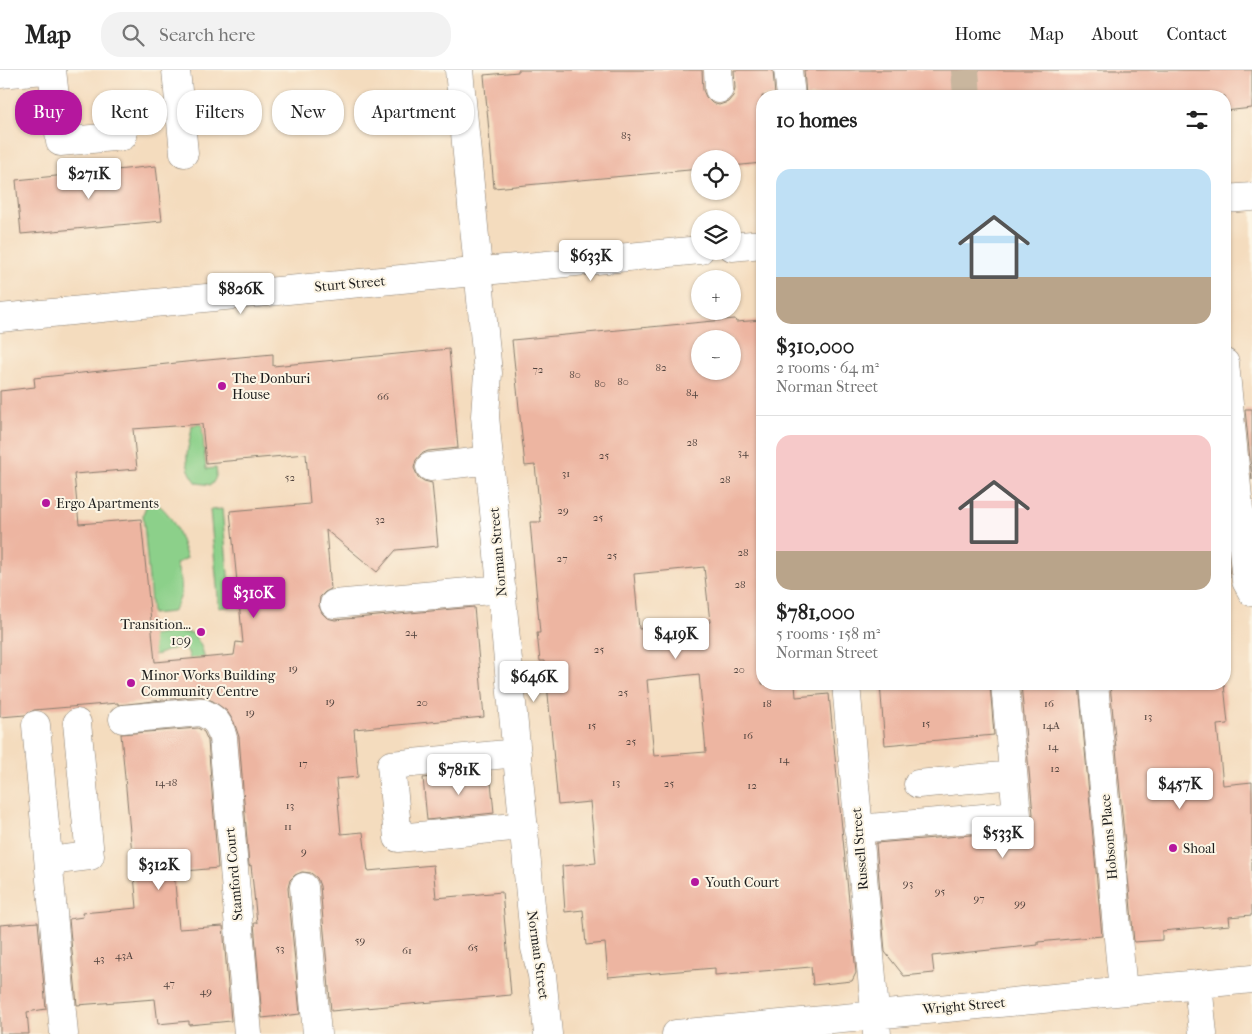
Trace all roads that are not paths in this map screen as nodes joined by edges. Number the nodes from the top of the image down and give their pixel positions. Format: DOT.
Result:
graph roads {
  1 [pos="44,70"];
  2 [pos="52,70"];
  3 [pos="176,70"];
  4 [pos="459,70"];
  5 [pos="788,70"];
  6 [pos="0,74"];
  7 [pos="790,90"];
  8 [pos="123,136"];
  9 [pos="184,153"];
  10 [pos="1252,196"];
  11 [pos="1231,198"];
  12 [pos="756,245"];
  13 [pos="741,246"];
  14 [pos="691,251"];
  15 [pos="478,271"];
  16 [pos="0,318"];
  17 [pos="1231,419"];
  18 [pos="490,460"];
  19 [pos="430,467"];
  20 [pos="1249,587"];
  21 [pos="502,589"];
  22 [pos="334,604"];
  23 [pos="846,690"];
  24 [pos="1006,690"];
  25 [pos="1095,690"];
  26 [pos="123,719"];
  27 [pos="78,723"];
  28 [pos="36,725"];
  29 [pos="517,753"];
  30 [pos="1013,775"];
  31 [pos="918,784"];
  32 [pos="524,826"];
  33 [pos="858,828"];
  34 [pos="49,861"];
  35 [pos="304,887"];
  36 [pos="1252,979"];
  37 [pos="1198,984"];
  38 [pos="1123,991"];
  39 [pos="876,1024"];
  40 [pos="64,1034"];
  41 [pos="248,1034"];
  42 [pos="317,1034"];
  43 [pos="548,1034"];
  44 [pos="676,1034"];
  45 [pos="1203,1034"];
  1 -- 6 [label="street"];
  2 -- 8 [label="street"];
  3 -- 9 [label="street"];
  4 -- 15 [label="street, Norman Street"];
  5 -- 7 [label="street"];
  10 -- 11 [label="street"];
  12 -- 13 [label="street"];
  14 -- 15 [label="street, Sturt Street"];
  15 -- 16 [label="street, Sturt Street"];
  15 -- 18 [label="street, Norman Street"];
  17 -- 20 [label="street"];
  18 -- 19 [label="street"];
  18 -- 21 [label="street, Norman Street"];
  21 -- 22 [label="street"];
  21 -- 29 [label="street, Norman Street"];
  23 -- 33 [label="street, Russell Street"];
  24 -- 30 [label="street"];
  25 -- 38 [label="street, Hobsons Place"];
  26 -- 41 [label="street, Stamford Court"];
  27 -- 34 [label="street"];
  28 -- 34 [label="street"];
  29 -- 32 [label="street, Norman Street"];
  29 -- 32 [label="street"];
  30 -- 31 [label="street"];
  30 -- 33 [label="street"];
  32 -- 43 [label="street, Norman Street"];
  33 -- 39 [label="street, Russell Street"];
  34 -- 40 [label="street"];
  35 -- 42 [label="street"];
  36 -- 37 [label="street, Wright Street"];
  37 -- 38 [label="street, Wright Street"];
  37 -- 45 [label="street"];
  38 -- 39 [label="street, Wright Street"];
  39 -- 44 [label="street, Wright Street"];
}
